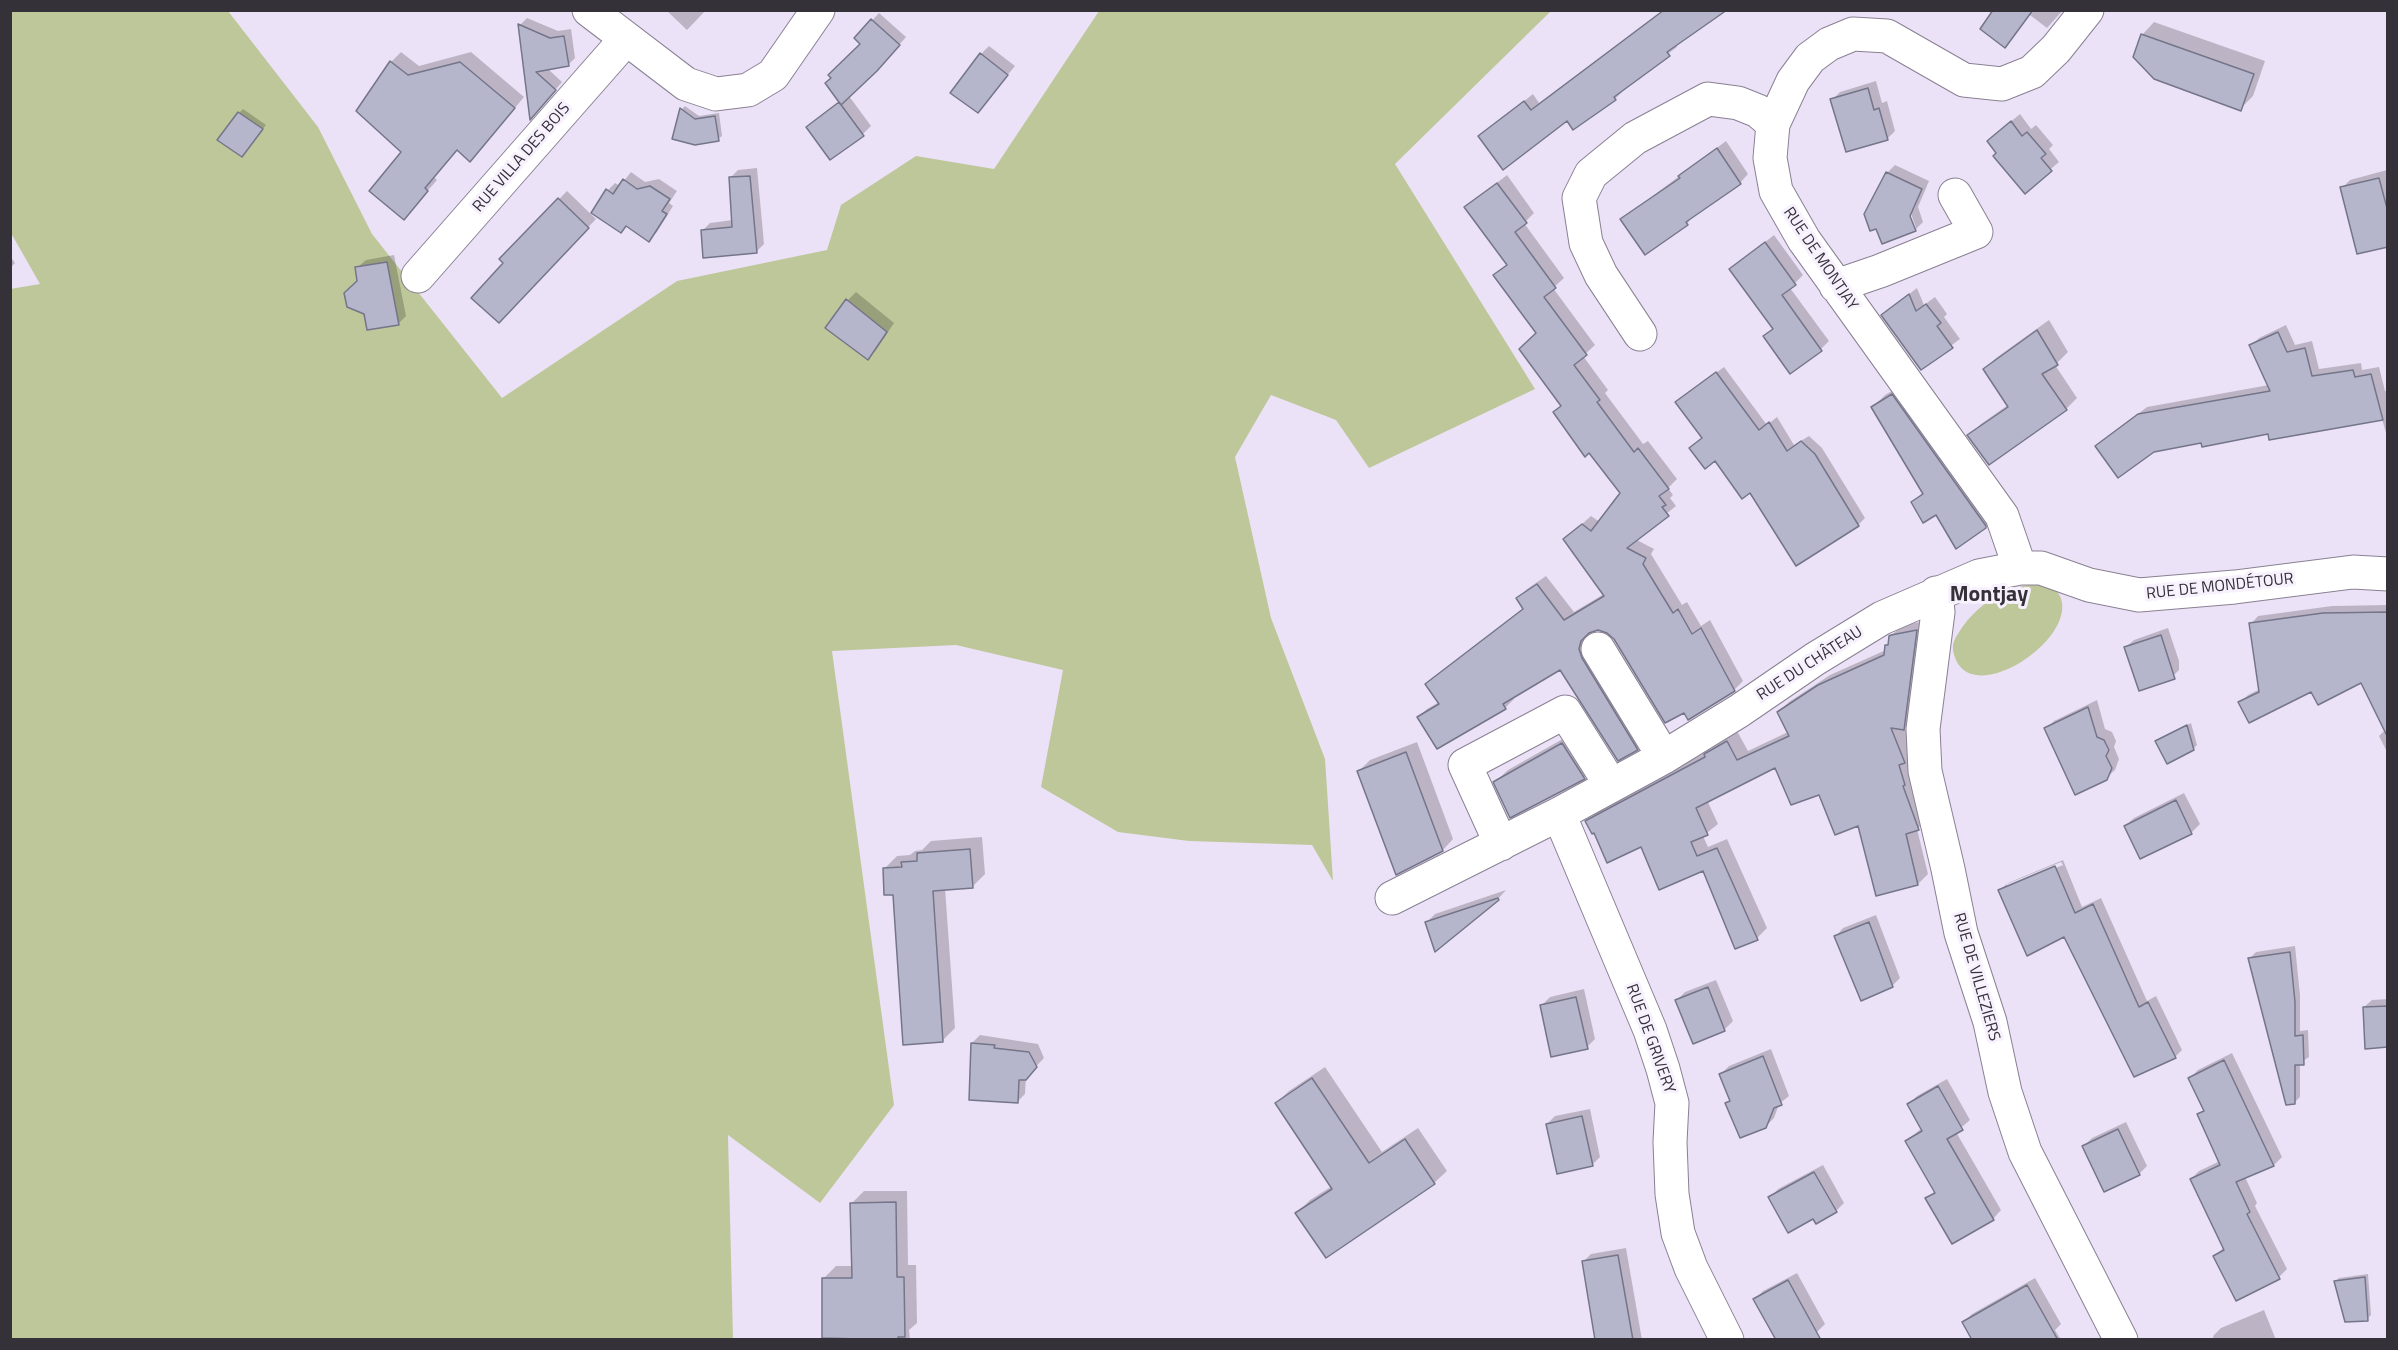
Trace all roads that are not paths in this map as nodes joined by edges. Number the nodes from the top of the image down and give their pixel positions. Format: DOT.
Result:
graph roads {
  1 [pos="589,10"];
  2 [pos="818,10"];
  3 [pos="2087,10"];
  4 [pos="626,39"];
  5 [pos="1773,124"];
  6 [pos="1955,195"];
  7 [pos="418,276"];
  8 [pos="1836,286"];
  9 [pos="1640,334"];
  10 [pos="2020,568"];
  11 [pos="2388,574"];
  12 [pos="1936,593"];
  13 [pos="1598,649"];
  14 [pos="1664,756"];
  15 [pos="1611,785"];
  16 [pos="1559,814"];
  17 [pos="1501,844"];
  18 [pos="1392,898"];
  19 [pos="1727,1340"];
  20 [pos="2121,1340"];
  1 -- 4 [label="street"];
  2 -- 4 [label="street"];
  3 -- 5 [label="street, RUE DE MONTJAY"];
  4 -- 7 [label="street, RUE VILLA DES BOIS"];
  5 -- 8 [label="street, RUE DE MONTJAY"];
  5 -- 9 [label="street"];
  6 -- 8 [label="street"];
  8 -- 10 [label="street, RUE DE MONTJAY"];
  10 -- 11 [label="street, RUE DE MONDÉTOUR"];
  10 -- 12 [label="street, RUE DU CHÂTEAU"];
  12 -- 14 [label="street, RUE DU CHÂTEAU"];
  12 -- 20 [label="street, RUE DE VILLEZIERS"];
  13 -- 14 [label="street"];
  14 -- 15 [label="street, RUE DU CHÂTEAU"];
  15 -- 16 [label="street, RUE DU CHÂTEAU"];
  15 -- 17 [label="street"];
  16 -- 17 [label="street, RUE DU CHÂTEAU"];
  16 -- 19 [label="street, RUE DE GRIVERY"];
  17 -- 18 [label="street, RUE DU CHÂTEAU"];
}
